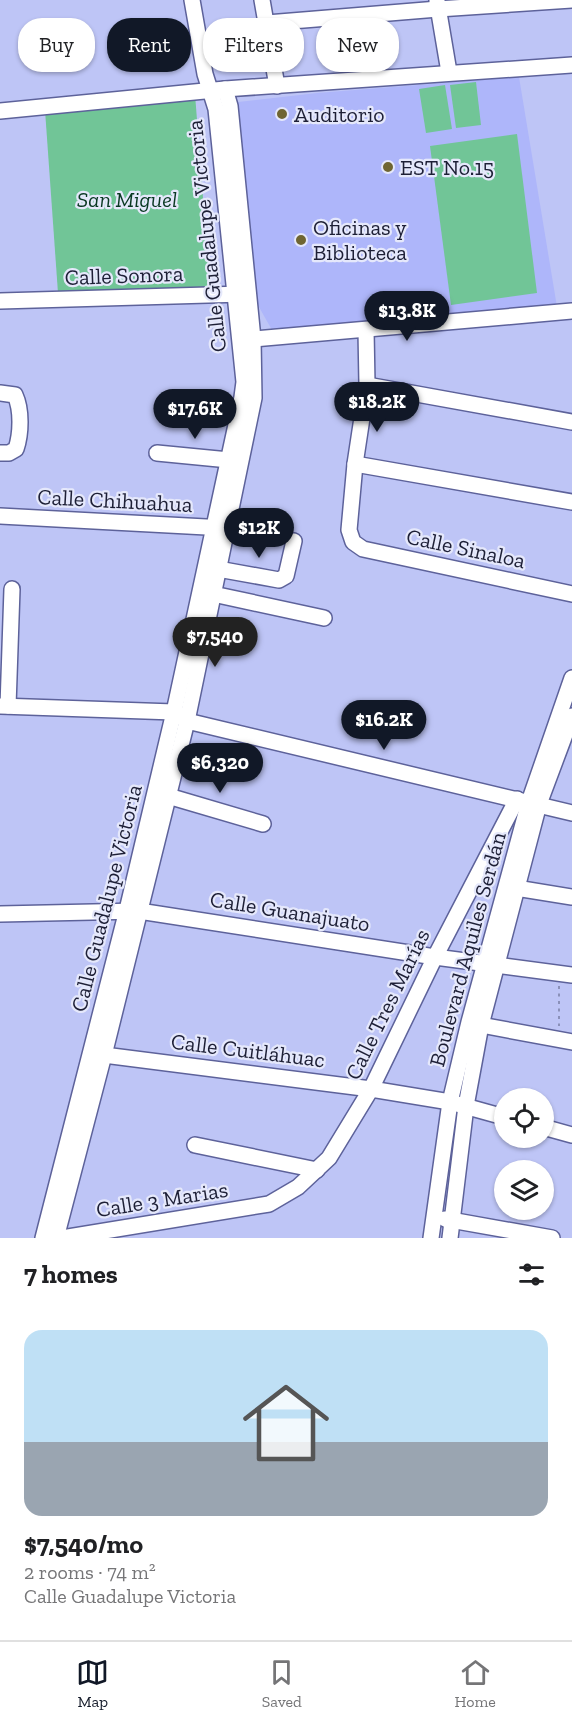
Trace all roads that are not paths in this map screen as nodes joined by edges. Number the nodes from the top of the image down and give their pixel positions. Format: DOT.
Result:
graph roads {
  1 [pos="192,0"];
  2 [pos="262,0"];
  3 [pos="572,0"];
  4 [pos="438,4"];
  5 [pos="266,18"];
  6 [pos="304,19"];
  7 [pos="572,65"];
  8 [pos="275,72"];
  9 [pos="449,72"];
  10 [pos="277,86"];
  11 [pos="218,90"];
  12 [pos="0,111"];
  13 [pos="242,294"];
  14 [pos="0,301"];
  15 [pos="572,311"];
  16 [pos="366,330"];
  17 [pos="246,340"];
  18 [pos="367,385"];
  19 [pos="0,393"];
  20 [pos="572,422"];
  21 [pos="0,453"];
  22 [pos="157,453"];
  23 [pos="229,460"];
  24 [pos="355,464"];
  25 [pos="572,502"];
  26 [pos="0,516"];
  27 [pos="221,528"];
  28 [pos="294,541"];
  29 [pos="218,569"];
  30 [pos="12,589"];
  31 [pos="213,594"];
  32 [pos="572,594"];
  33 [pos="324,618"];
  34 [pos="572,678"];
  35 [pos="4,706"];
  36 [pos="174,712"];
  37 [pos="572,716"];
  38 [pos="187,721"];
  39 [pos="168,795"];
  40 [pos="528,802"];
  41 [pos="572,813"];
  42 [pos="263,824"];
  43 [pos="516,888"];
  44 [pos="572,897"];
  45 [pos="133,910"];
  46 [pos="0,914"];
  47 [pos="435,957"];
  48 [pos="490,964"];
  49 [pos="565,974"];
  50 [pos="481,1025"];
  51 [pos="566,1041"];
  52 [pos="97,1054"];
  53 [pos="371,1089"];
  54 [pos="450,1102"];
  55 [pos="466,1106"];
  56 [pos="494,1114"];
  57 [pos="554,1130"];
  58 [pos="572,1135"];
  59 [pos="195,1145"];
  60 [pos="317,1170"];
  61 [pos="269,1204"];
  62 [pos="435,1218"];
  63 [pos="453,1220"];
  64 [pos="44,1238"];
  65 [pos="56,1238"];
  66 [pos="62,1238"];
  67 [pos="431,1238"];
  68 [pos="450,1238"];
  69 [pos="552,1238"];
  1 -- 11 [label="street, Calle Guadalupe Victoria"];
  2 -- 5 [label="street"];
  3 -- 4 [label="street"];
  4 -- 6 [label="street"];
  4 -- 9 [label="street"];
  7 -- 9 [label="street"];
  8 -- 10 [label="street"];
  9 -- 10 [label="street"];
  10 -- 11 [label="street"];
  11 -- 12 [label="street"];
  11 -- 13 [label="street, Calle Guadalupe Victoria"];
  13 -- 14 [label="street, Calle Sonora"];
  13 -- 17 [label="street, Calle Guadalupe Victoria"];
  15 -- 16 [label="street"];
  16 -- 17 [label="street"];
  16 -- 18 [label="street"];
  17 -- 23 [label="street, Calle Guadalupe Victoria"];
  17 -- 27 [label="street, Calle Guadalupe Victoria"];
  18 -- 20 [label="street"];
  18 -- 24 [label="street"];
  19 -- 21 [label="street"];
  22 -- 23 [label="street"];
  23 -- 27 [label="street, Calle Guadalupe Victoria"];
  24 -- 25 [label="street"];
  24 -- 32 [label="street, Calle Sinaloa"];
  26 -- 27 [label="street, Calle Chihuahua"];
  27 -- 29 [label="street, Calle Guadalupe Victoria"];
  27 -- 36 [label="street, Calle Guadalupe Victoria"];
  28 -- 29 [label="street"];
  29 -- 31 [label="street, Calle Guadalupe Victoria"];
  30 -- 35 [label="street"];
  31 -- 33 [label="street"];
  31 -- 38 [label="street, Calle Guadalupe Victoria"];
  34 -- 40 [label="street, Boulevard Aquiles Serdán"];
  35 -- 36 [label="street"];
  36 -- 38 [label="street"];
  36 -- 45 [label="street, Calle Guadalupe Victoria"];
  37 -- 40 [label="street, Boulevard Aquiles Serdán"];
  38 -- 39 [label="street, Calle Guadalupe Victoria"];
  38 -- 40 [label="street"];
  39 -- 42 [label="street"];
  39 -- 45 [label="street, Calle Guadalupe Victoria"];
  40 -- 41 [label="street"];
  40 -- 43 [label="street, Boulevard Aquiles Serdán"];
  40 -- 47 [label="street, Calle Tres Marías"];
  40 -- 48 [label="street, Boulevard Aquiles Serdán"];
  43 -- 44 [label="street"];
  43 -- 48 [label="street, Boulevard Aquiles Serdán"];
  45 -- 46 [label="street, Calle Guanajuato"];
  45 -- 47 [label="street, Calle Guanajuato"];
  45 -- 52 [label="street, Calle Guadalupe Victoria"];
  47 -- 48 [label="street, Calle Guanajuato"];
  47 -- 53 [label="street, Calle Tres Marías"];
  48 -- 49 [label="street, Calle Guanajuato"];
  48 -- 50 [label="street, Boulevard Aquiles Serdán"];
  48 -- 54 [label="street, Boulevard Aquiles Serdán"];
  50 -- 51 [label="street"];
  50 -- 55 [label="street, Boulevard Aquiles Serdán"];
  52 -- 53 [label="street, Calle Cuitláhuac"];
  52 -- 64 [label="street, Calle Guadalupe Victoria"];
  52 -- 65 [label="street, Calle Guadalupe Victoria"];
  53 -- 54 [label="street, Calle Cuitláhuac"];
  53 -- 60 [label="street, Calle Tres Marías"];
  54 -- 55 [label="street, Calle Cuitláhuac"];
  54 -- 62 [label="street, Boulevard Aquiles Serdán"];
  55 -- 56 [label="street, Calle Cuitláhuac"];
  55 -- 63 [label="street, Boulevard Aquiles Serdán"];
  57 -- 58 [label="street"];
  59 -- 60 [label="street"];
  60 -- 61 [label="street, Calle Tres Marías"];
  61 -- 66 [label="street, Calle 3 Marias"];
  62 -- 63 [label="street"];
  62 -- 67 [label="street, Boulevard Aquiles Serdán"];
  63 -- 68 [label="street, Boulevard Aquiles Serdán"];
  63 -- 69 [label="street"];
}
